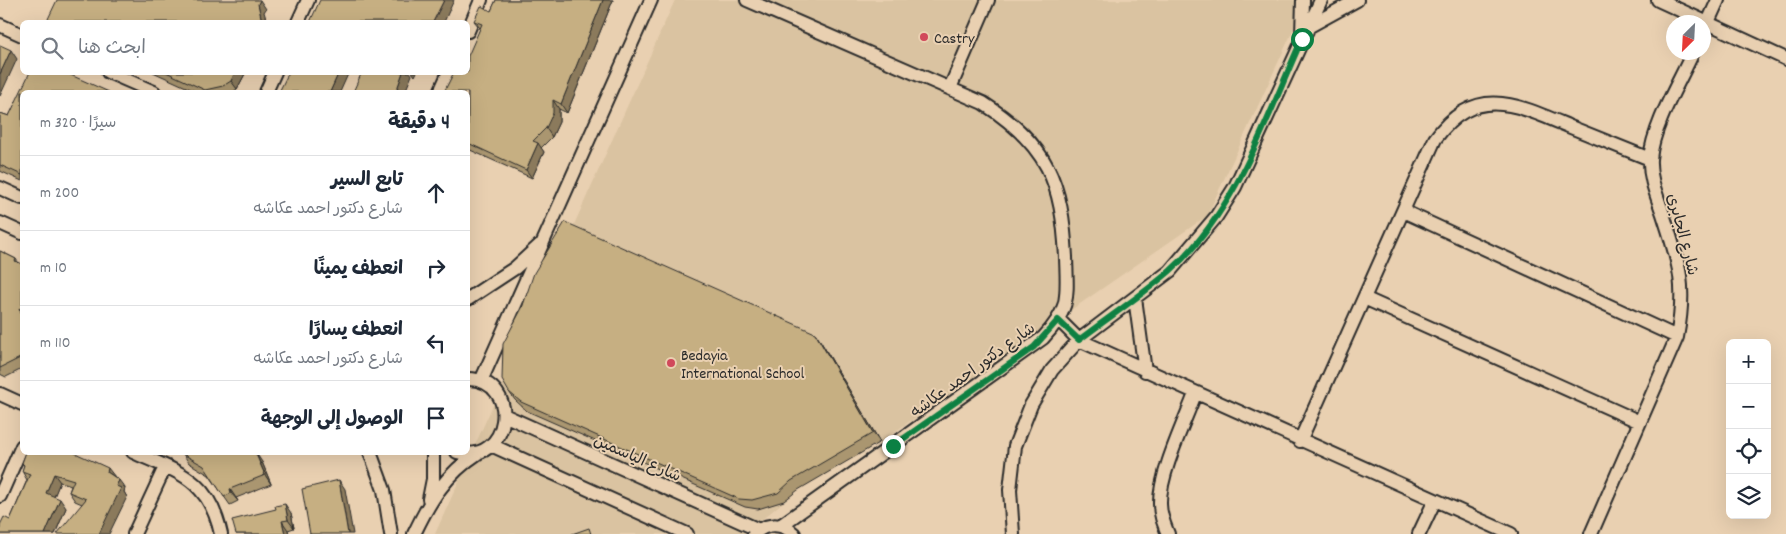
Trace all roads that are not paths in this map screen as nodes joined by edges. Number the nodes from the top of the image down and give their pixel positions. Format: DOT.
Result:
graph roads {
  1 [pos="308,0"];
  2 [pos="481,0"];
  3 [pos="651,0"];
  4 [pos="747,0"];
  5 [pos="988,0"];
  6 [pos="1303,0"];
  7 [pos="1321,0"];
  8 [pos="1357,0"];
  9 [pos="1658,0"];
  10 [pos="1718,0"];
  11 [pos="1684,15"];
  12 [pos="1711,15"];
  13 [pos="299,20"];
  14 [pos="0,26"];
  15 [pos="470,26"];
  16 [pos="1308,26"];
  17 [pos="1711,29"];
  18 [pos="20,34"];
  19 [pos="1302,39"];
  20 [pos="1786,59"];
  21 [pos="1689,60"];
  22 [pos="115,75"];
  23 [pos="274,75"];
  24 [pos="448,75"];
  25 [pos="950,88"];
  26 [pos="149,90"];
  27 [pos="267,90"];
  28 [pos="441,90"];
  29 [pos="1650,159"];
  30 [pos="0,188"];
  31 [pos="20,197"];
  32 [pos="1403,212"];
  33 [pos="0,223"];
  34 [pos="20,232"];
  35 [pos="543,242"];
  36 [pos="1135,298"];
  37 [pos="1364,298"];
  38 [pos="470,299"];
  39 [pos="1058,320"];
  40 [pos="1677,337"];
  41 [pos="1079,340"];
  42 [pos="1145,371"];
  43 [pos="470,379"];
  44 [pos="481,381"];
  45 [pos="0,394"];
  46 [pos="1195,394"];
  47 [pos="20,403"];
  48 [pos="504,415"];
  49 [pos="1640,422"];
  50 [pos="1300,441"];
  51 [pos="486,448"];
  52 [pos="20,451"];
  53 [pos="470,454"];
  54 [pos="139,455"];
  55 [pos="371,455"];
  56 [pos="433,455"];
  57 [pos="165,467"];
  58 [pos="0,496"];
  59 [pos="1435,500"];
  60 [pos="428,504"];
  61 [pos="780,526"];
  62 [pos="756,532"];
  63 [pos="134,534"];
  64 [pos="221,534"];
  65 [pos="391,534"];
  66 [pos="414,534"];
  67 [pos="687,534"];
  68 [pos="794,534"];
  69 [pos="1013,534"];
  70 [pos="1168,534"];
  71 [pos="1419,534"];
  72 [pos="1510,534"];
  73 [pos="1590,534"];
  1 -- 13 [label="street"];
  2 -- 15 [label="street"];
  3 -- 35 [label="street"];
  4 -- 25 [label="street, شارع دكتور احمد عكاشه"];
  5 -- 25 [label="street"];
  6 -- 19 [label="street"];
  7 -- 16 [label="street"];
  8 -- 16 [label="street"];
  9 -- 11 [label="street"];
  10 -- 12 [label="street"];
  14 -- 18 [label="street"];
  16 -- 19 [label="street"];
  17 -- 20 [label="street"];
  19 -- 36 [label="street"];
  21 -- 29 [label="street, شارع الجابرى"];
  22 -- 26 [label="street"];
  23 -- 27 [label="street"];
  24 -- 28 [label="street"];
  25 -- 39 [label="street, شارع دكتور احمد عكاشه"];
  29 -- 32 [label="street"];
  29 -- 40 [label="street, شارع الجابرى"];
  30 -- 31 [label="street"];
  32 -- 37 [label="street"];
  32 -- 40 [label="street"];
  33 -- 34 [label="street"];
  35 -- 38 [label="street"];
  35 -- 44 [label="street"];
  36 -- 41 [label="street"];
  36 -- 42 [label="street"];
  37 -- 49 [label="street"];
  37 -- 50 [label="street"];
  39 -- 41 [label="street"];
  39 -- 61 [label="street, شارع دكتور احمد عكاشه"];
  40 -- 49 [label="street, شارع الجابرى"];
  41 -- 42 [label="street"];
  41 -- 69 [label="street"];
  42 -- 46 [label="street"];
  43 -- 44 [label="street"];
  44 -- 48 [label="street"];
  45 -- 47 [label="street"];
  46 -- 50 [label="street"];
  46 -- 70 [label="street"];
  48 -- 51 [label="street"];
  48 -- 62 [label="street, شارع الياسمين"];
  49 -- 73 [label="street, شارع الجابرى"];
  50 -- 59 [label="street"];
  51 -- 53 [label="street"];
  51 -- 60 [label="street"];
  51 -- 67 [label="street"];
  52 -- 58 [label="street"];
  54 -- 57 [label="street"];
  55 -- 65 [label="street"];
  56 -- 60 [label="street"];
  57 -- 63 [label="street"];
  57 -- 64 [label="street"];
  59 -- 71 [label="street"];
  59 -- 72 [label="street"];
  60 -- 66 [label="street"];
  61 -- 62 [label="street"];
  61 -- 68 [label="street"];
}
